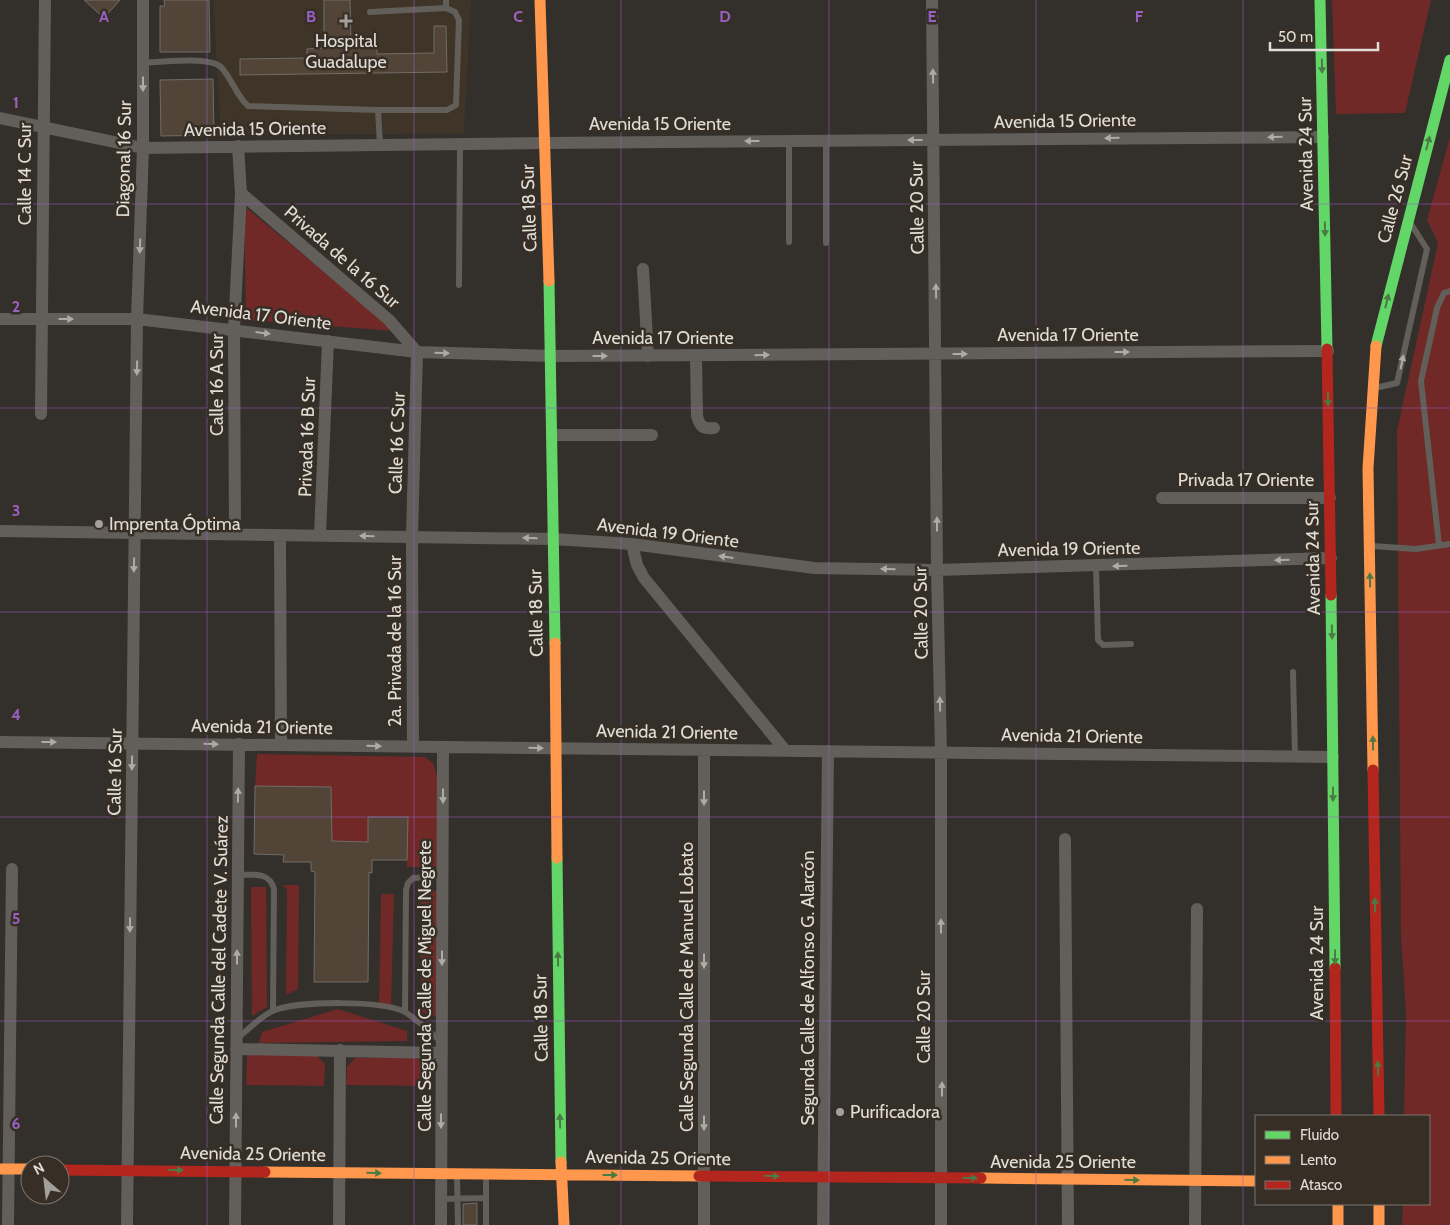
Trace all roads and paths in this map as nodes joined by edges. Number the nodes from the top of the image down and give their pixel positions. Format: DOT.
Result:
graph roads {
  1 [pos="45,0"];
  2 [pos="143,0"];
  3 [pos="446,0"];
  4 [pos="540,0"];
  5 [pos="932,0"];
  6 [pos="1320,0"];
  7 [pos="446,8"];
  8 [pos="370,12"];
  9 [pos="1450,60"];
  10 [pos="143,63"];
  11 [pos="378,110"];
  12 [pos="0,118"];
  13 [pos="43,128"];
  14 [pos="1323,136"];
  15 [pos="934,140"];
  16 [pos="789,141"];
  17 [pos="826,141"];
  18 [pos="545,143"];
  19 [pos="460,144"];
  20 [pos="380,145"];
  21 [pos="238,146"];
  22 [pos="143,148"];
  23 [pos="241,193"];
  24 [pos="1408,218"];
  25 [pos="789,242"];
  26 [pos="826,243"];
  27 [pos="643,269"];
  28 [pos="459,285"];
  29 [pos="1450,291"];
  30 [pos="0,319"];
  31 [pos="42,319"];
  32 [pos="137,319"];
  33 [pos="234,329"];
  34 [pos="328,340"];
  35 [pos="1328,350"];
  36 [pos="417,352"];
  37 [pos="936,354"];
  38 [pos="551,356"];
  39 [pos="648,356"];
  40 [pos="696,356"];
  41 [pos="1371,389"];
  42 [pos="40,414"];
  43 [pos="714,428"];
  44 [pos="552,435"];
  45 [pos="652,435"];
  46 [pos="1162,498"];
  47 [pos="1330,498"];
  48 [pos="0,531"];
  49 [pos="135,533"];
  50 [pos="235,534"];
  51 [pos="280,535"];
  52 [pos="320,535"];
  53 [pos="412,536"];
  54 [pos="553,539"];
  55 [pos="632,544"];
  56 [pos="1450,544"];
  57 [pos="1439,545"];
  58 [pos="1369,546"];
  59 [pos="1331,558"];
  60 [pos="1096,567"];
  61 [pos="937,570"];
  62 [pos="1131,644"];
  63 [pos="1293,672"];
  64 [pos="0,742"];
  65 [pos="132,743"];
  66 [pos="239,744"];
  67 [pos="281,745"];
  68 [pos="413,746"];
  69 [pos="443,747"];
  70 [pos="555,748"];
  71 [pos="704,750"];
  72 [pos="785,750"];
  73 [pos="828,751"];
  74 [pos="941,752"];
  75 [pos="1295,757"];
  76 [pos="1333,757"];
  77 [pos="1065,839"];
  78 [pos="12,868"];
  79 [pos="238,875"];
  80 [pos="443,876"];
  81 [pos="1196,909"];
  82 [pos="273,1010"];
  83 [pos="405,1012"];
  84 [pos="236,1044"];
  85 [pos="442,1048"];
  86 [pos="340,1050"];
  87 [pos="1336,1115"];
  88 [pos="1378,1115"];
  89 [pos="4,1169"];
  90 [pos="20,1170"];
  91 [pos="70,1170"];
  92 [pos="128,1170"];
  93 [pos="235,1170"];
  94 [pos="341,1173"];
  95 [pos="441,1174"];
  96 [pos="457,1174"];
  97 [pos="486,1174"];
  98 [pos="561,1174"];
  99 [pos="704,1176"];
  100 [pos="824,1177"];
  101 [pos="942,1178"];
  102 [pos="1068,1179"];
  103 [pos="1196,1180"];
  104 [pos="1255,1181"];
  105 [pos="486,1198"];
  106 [pos="441,1199"];
  107 [pos="457,1199"];
  108 [pos="1338,1205"];
  109 [pos="1379,1205"];
  110 [pos="8,1225"];
  111 [pos="127,1225"];
  112 [pos="235,1225"];
  113 [pos="339,1225"];
  114 [pos="441,1225"];
  115 [pos="458,1225"];
  116 [pos="486,1225"];
  117 [pos="564,1225"];
  118 [pos="704,1225"];
  119 [pos="824,1225"];
  120 [pos="941,1225"];
  121 [pos="1068,1225"];
  122 [pos="1195,1225"];
  123 [pos="1338,1225"];
  124 [pos="1379,1225"];
  1 -- 13 [label="street, Calle 14 C Sur"];
  2 -- 10 [label="street, Diagonal 16 Sur"];
  3 -- 7 [label="lane"];
  4 -- 18 [label="main road, Calle 18 Sur"];
  15 -- 5 [label="street, Calle 20 Sur, one-way"];
  6 -- 14 [label="main road, Avenida 24 Sur, one-way"];
  7 -- 8 [label="lane"];
  7 -- 11 [label="lane"];
  24 -- 9 [label="main road, Calle 26 Sur, one-way"];
  10 -- 11 [label="lane"];
  10 -- 22 [label="street, Diagonal 16 Sur, one-way"];
  11 -- 20 [label="lane"];
  12 -- 13 [label="street, Avenida 15 Oriente"];
  13 -- 22 [label="street, Avenida 15 Oriente"];
  13 -- 31 [label="street, Calle 14 C Sur"];
  14 -- 15 [label="street, Avenida 15 Oriente, one-way"];
  14 -- 35 [label="main road, Avenida 24 Sur, one-way"];
  15 -- 17 [label="street, Avenida 15 Oriente, one-way"];
  37 -- 15 [label="street, Calle 20 Sur, one-way"];
  16 -- 17 [label="street, Avenida 15 Oriente"];
  16 -- 18 [label="street, Avenida 15 Oriente, one-way"];
  16 -- 25 [label="lane"];
  17 -- 26 [label="lane"];
  18 -- 19 [label="street, Avenida 15 Oriente"];
  18 -- 38 [label="main road, Calle 18 Sur"];
  19 -- 20 [label="street, Avenida 15 Oriente"];
  19 -- 28 [label="lane"];
  20 -- 21 [label="street, Avenida 15 Oriente"];
  21 -- 22 [label="street, Avenida 15 Oriente"];
  21 -- 23 [label="street, Calle 16 A Sur"];
  22 -- 32 [label="street, Diagonal 16 Sur, one-way"];
  23 -- 33 [label="street, Calle 16 A Sur"];
  23 -- 36 [label="street, Privada de la 16 Sur"];
  41 -- 24 [label="main road, Calle 26 Sur, one-way"];
  41 -- 24 [label="lane, one-way"];
  27 -- 39 [label="street"];
  29 -- 57 [label="lane"];
  30 -- 31 [label="street, Avenida 17 Oriente"];
  31 -- 32 [label="street, Avenida 17 Oriente, one-way"];
  31 -- 42 [label="street, Calle 14 C Sur"];
  32 -- 33 [label="street, Avenida 17 Oriente"];
  32 -- 49 [label="street, Calle 16 Sur, one-way"];
  33 -- 34 [label="street, Avenida 17 Oriente, one-way"];
  33 -- 50 [label="street, Calle 16 A Sur"];
  34 -- 36 [label="street, Avenida 17 Oriente"];
  34 -- 52 [label="street, Privada 16 B Sur"];
  37 -- 35 [label="street, Avenida 17 Oriente, one-way"];
  35 -- 47 [label="main road, Avenida 24 Sur, one-way"];
  36 -- 38 [label="street, Avenida 17 Oriente, one-way"];
  36 -- 53 [label="street, Calle 16 C Sur"];
  40 -- 37 [label="street, Avenida 17 Oriente, one-way"];
  61 -- 37 [label="street, Calle 20 Sur, one-way"];
  38 -- 39 [label="street, Avenida 17 Oriente, one-way"];
  38 -- 44 [label="main road, Calle 18 Sur"];
  39 -- 40 [label="street, Avenida 17 Oriente"];
  40 -- 43 [label="street"];
  41 -- 58 [label="main road"];
  44 -- 45 [label="street"];
  44 -- 54 [label="main road, Calle 18 Sur"];
  46 -- 47 [label="street, Privada 17 Oriente"];
  47 -- 59 [label="main road, Avenida 24 Sur"];
  48 -- 49 [label="street, Avenida 19 Oriente"];
  49 -- 50 [label="street, Avenida 19 Oriente"];
  49 -- 65 [label="street, Calle 16 Sur, one-way"];
  50 -- 51 [label="street, Avenida 19 Oriente"];
  51 -- 52 [label="street, Avenida 19 Oriente"];
  51 -- 67 [label="street"];
  53 -- 52 [label="street, Avenida 19 Oriente, one-way"];
  54 -- 53 [label="street, Avenida 19 Oriente, one-way"];
  53 -- 68 [label="street, 2a. Privada de la 16 Sur"];
  54 -- 55 [label="street, Avenida 19 Oriente"];
  54 -- 70 [label="main road, Calle 18 Sur"];
  61 -- 55 [label="street, Avenida 19 Oriente, one-way"];
  55 -- 72 [label="street"];
  56 -- 57 [label="lane"];
  57 -- 58 [label="lane"];
  88 -- 58 [label="main road, one-way"];
  59 -- 60 [label="street, Avenida 19 Oriente, one-way"];
  59 -- 76 [label="main road, Avenida 24 Sur, one-way"];
  60 -- 61 [label="street, Avenida 19 Oriente"];
  60 -- 62 [label="lane"];
  74 -- 61 [label="street, Calle 20 Sur, one-way"];
  63 -- 75 [label="lane"];
  64 -- 65 [label="street, Avenida 21 Oriente, one-way"];
  65 -- 66 [label="street, Avenida 21 Oriente, one-way"];
  65 -- 92 [label="street, Calle 16 Sur, one-way"];
  66 -- 67 [label="street, Avenida 21 Oriente"];
  79 -- 66 [label="street, Calle Segunda Calle del Cadete V. Suárez, one-way"];
  67 -- 68 [label="street, Avenida 21 Oriente, one-way"];
  68 -- 69 [label="street, Avenida 21 Oriente"];
  69 -- 70 [label="street, Avenida 21 Oriente, one-way"];
  69 -- 80 [label="street, Calle Segunda Calle de Miguel Negrete, one-way"];
  70 -- 71 [label="street, Avenida 21 Oriente"];
  98 -- 70 [label="main road, Calle 18 Sur, one-way"];
  71 -- 72 [label="street, Avenida 21 Oriente"];
  71 -- 99 [label="street, Calle Segunda Calle de Manuel Lobato, one-way"];
  72 -- 73 [label="street, Avenida 21 Oriente"];
  73 -- 74 [label="street, Avenida 21 Oriente"];
  73 -- 100 [label="street, Segunda Calle de Alfonso G. Alarcón"];
  74 -- 75 [label="street, Avenida 21 Oriente"];
  101 -- 74 [label="street, Calle 20 Sur, one-way"];
  75 -- 76 [label="street, Avenida 21 Oriente"];
  76 -- 87 [label="main road, Avenida 24 Sur, one-way"];
  77 -- 102 [label="street"];
  78 -- 89 [label="street"];
  79 -- 82 [label="lane"];
  84 -- 79 [label="street, Calle Segunda Calle del Cadete V. Suárez, one-way"];
  80 -- 83 [label="lane"];
  80 -- 85 [label="street, Calle Segunda Calle de Miguel Negrete, one-way"];
  81 -- 103 [label="street"];
  82 -- 83 [label="lane"];
  82 -- 84 [label="lane"];
  83 -- 85 [label="lane"];
  84 -- 86 [label="street"];
  93 -- 84 [label="street, Calle Segunda Calle del Cadete V. Suárez, one-way"];
  85 -- 86 [label="street"];
  85 -- 95 [label="street, Calle Segunda Calle de Miguel Negrete, one-way"];
  86 -- 94 [label="street"];
  89 -- 90 [label="main road"];
  89 -- 110 [label="street"];
  91 -- 92 [label="main road, Avenida 25 Oriente"];
  92 -- 93 [label="main road, Avenida 25 Oriente, one-way"];
  92 -- 111 [label="street, Calle 16 Sur"];
  93 -- 94 [label="main road, Avenida 25 Oriente"];
  93 -- 112 [label="street, Calle Segunda Calle del Cadete V. Suárez"];
  94 -- 95 [label="main road, Avenida 25 Oriente, one-way"];
  94 -- 113 [label="street"];
  95 -- 96 [label="main road, Avenida 25 Oriente"];
  95 -- 106 [label="street, Calle Segunda Calle de Miguel Negrete"];
  96 -- 97 [label="main road, Avenida 25 Oriente"];
  96 -- 107 [label="lane"];
  97 -- 98 [label="main road, Avenida 25 Oriente"];
  97 -- 105 [label="lane"];
  98 -- 99 [label="main road, Avenida 25 Oriente, one-way"];
  98 -- 117 [label="main road, Calle 18 Sur"];
  99 -- 100 [label="main road, Avenida 25 Oriente, one-way"];
  99 -- 118 [label="street, Calle Segunda Calle de Manuel Lobato"];
  100 -- 101 [label="main road, Avenida 25 Oriente"];
  100 -- 119 [label="street, Segunda Calle de Alfonso G. Alarcón"];
  101 -- 102 [label="main road, Avenida 25 Oriente, one-way"];
  101 -- 120 [label="street, Calle 20 Sur"];
  102 -- 103 [label="main road, Avenida 25 Oriente, one-way"];
  102 -- 121 [label="street"];
  103 -- 104 [label="main road, Avenida 25 Oriente"];
  103 -- 122 [label="street"];
  105 -- 107 [label="lane"];
  105 -- 116 [label="lane"];
  106 -- 107 [label="lane"];
  106 -- 114 [label="street, Calle Segunda Calle de Miguel Negrete"];
  107 -- 115 [label="lane"];
  108 -- 123 [label="main road"];
  109 -- 124 [label="main road"];
}
